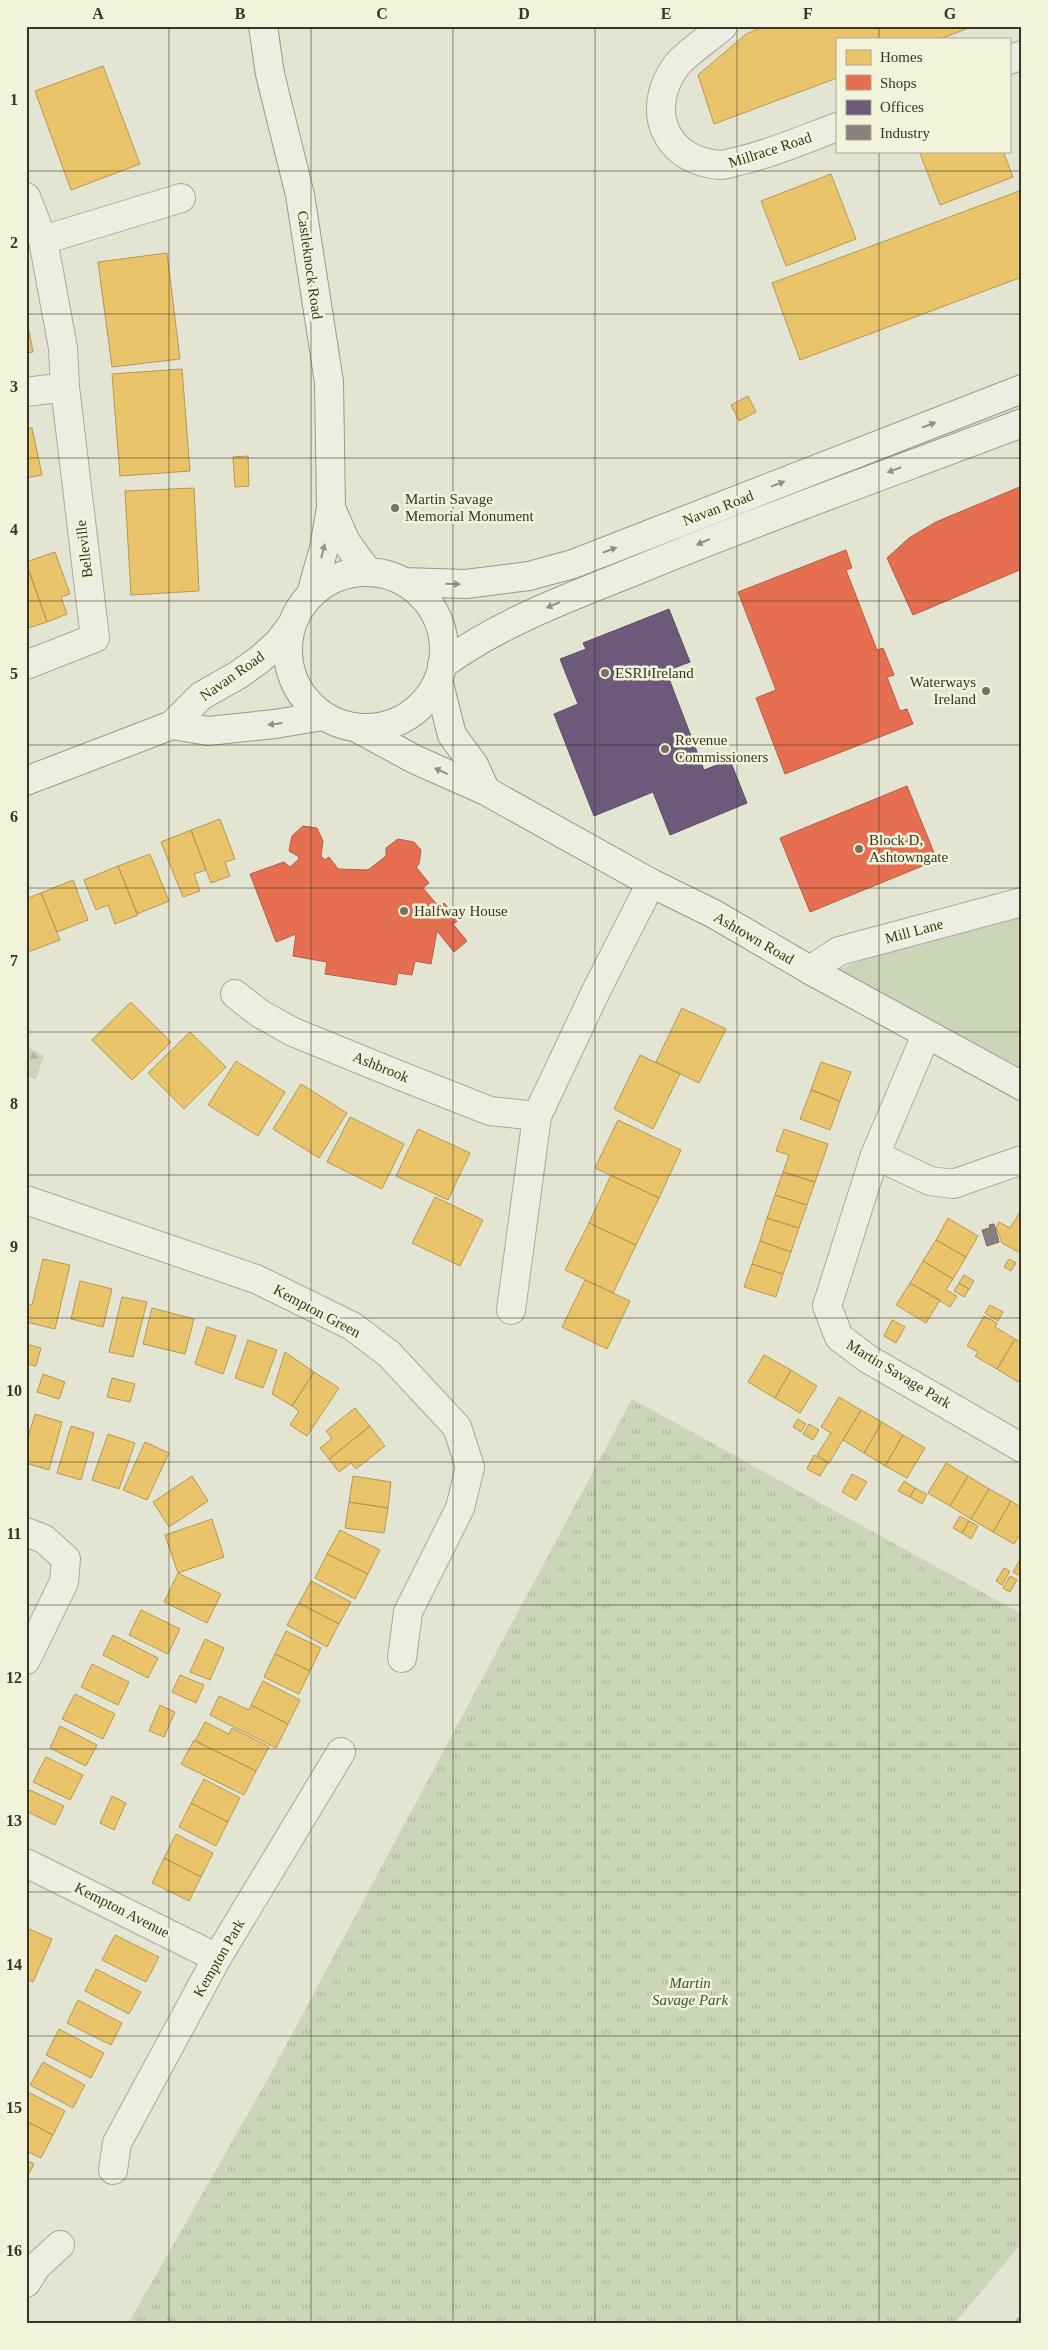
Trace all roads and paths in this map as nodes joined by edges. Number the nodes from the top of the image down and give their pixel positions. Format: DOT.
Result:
graph roads {
  1 [pos="263,26"];
  2 [pos="723,26"];
  3 [pos="1022,55"];
  4 [pos="1010,60"];
  5 [pos="836,127"];
  6 [pos="26,197"];
  7 [pos="181,198"];
  8 [pos="43,240"];
  9 [pos="66,387"];
  10 [pos="1022,389"];
  11 [pos="26,392"];
  12 [pos="1022,423"];
  13 [pos="331,508"];
  14 [pos="368,572"];
  15 [pos="404,582"];
  16 [pos="311,594"];
  17 [pos="291,626"];
  18 [pos="26,665"];
  19 [pos="440,673"];
  20 [pos="323,716"];
  21 [pos="172,725"];
  22 [pos="355,727"];
  23 [pos="26,782"];
  24 [pos="486,791"];
  25 [pos="651,883"];
  26 [pos="1022,902"];
  27 [pos="810,970"];
  28 [pos="235,994"];
  29 [pos="926,1035"];
  30 [pos="1022,1086"];
  31 [pos="537,1116"];
  32 [pos="875,1155"];
  33 [pos="1022,1160"];
  34 [pos="26,1200"];
  35 [pos="511,1310"];
  36 [pos="1022,1448"];
  37 [pos="26,1532"];
  38 [pos="402,1658"];
  39 [pos="26,1660"];
  40 [pos="341,1752"];
  41 [pos="26,1862"];
  42 [pos="217,1958"];
  43 [pos="113,2170"];
  44 [pos="60,2245"];
  45 [pos="26,2284"];
  1 -- 13 [label="street, Castleknock Road"];
  2 -- 5 [label="street, Millrace Road"];
  3 -- 4 [label="street"];
  6 -- 8 [label="street, Belleville"];
  7 -- 8 [label="street"];
  8 -- 9 [label="street, Belleville"];
  9 -- 11 [label="street"];
  9 -- 18 [label="street, Belleville"];
  15 -- 10 [label="street, Navan Road, one-way"];
  12 -- 19 [label="street, Navan Road, one-way"];
  13 -- 14 [label="street, Castleknock Road"];
  16 -- 13 [label="street, Castleknock Road, one-way"];
  14 -- 15 [label="street"];
  14 -- 16 [label="street"];
  15 -- 19 [label="street"];
  16 -- 17 [label="street"];
  17 -- 20 [label="street"];
  17 -- 21 [label="street, Navan Road"];
  19 -- 22 [label="street"];
  19 -- 24 [label="street"];
  20 -- 21 [label="street, one-way"];
  20 -- 22 [label="street"];
  21 -- 23 [label="street, Navan Road"];
  24 -- 22 [label="street, Ashtown Road, one-way"];
  24 -- 25 [label="street, Ashtown Road"];
  25 -- 27 [label="street, Ashtown Road"];
  25 -- 31 [label="street"];
  26 -- 27 [label="street, Mill Lane"];
  27 -- 29 [label="street, Ashtown Road"];
  28 -- 31 [label="street, Ashbrook"];
  29 -- 30 [label="street, Ashtown Road"];
  29 -- 32 [label="street, Martin Savage Park"];
  31 -- 35 [label="street"];
  32 -- 33 [label="street"];
  32 -- 36 [label="street, Martin Savage Park"];
  34 -- 38 [label="street, Kempton Green"];
  37 -- 39 [label="street"];
  40 -- 42 [label="street, Kempton Park"];
  41 -- 42 [label="street, Kempton Avenue"];
  42 -- 43 [label="street, Kempton Park"];
  44 -- 45 [label="street"];
}
